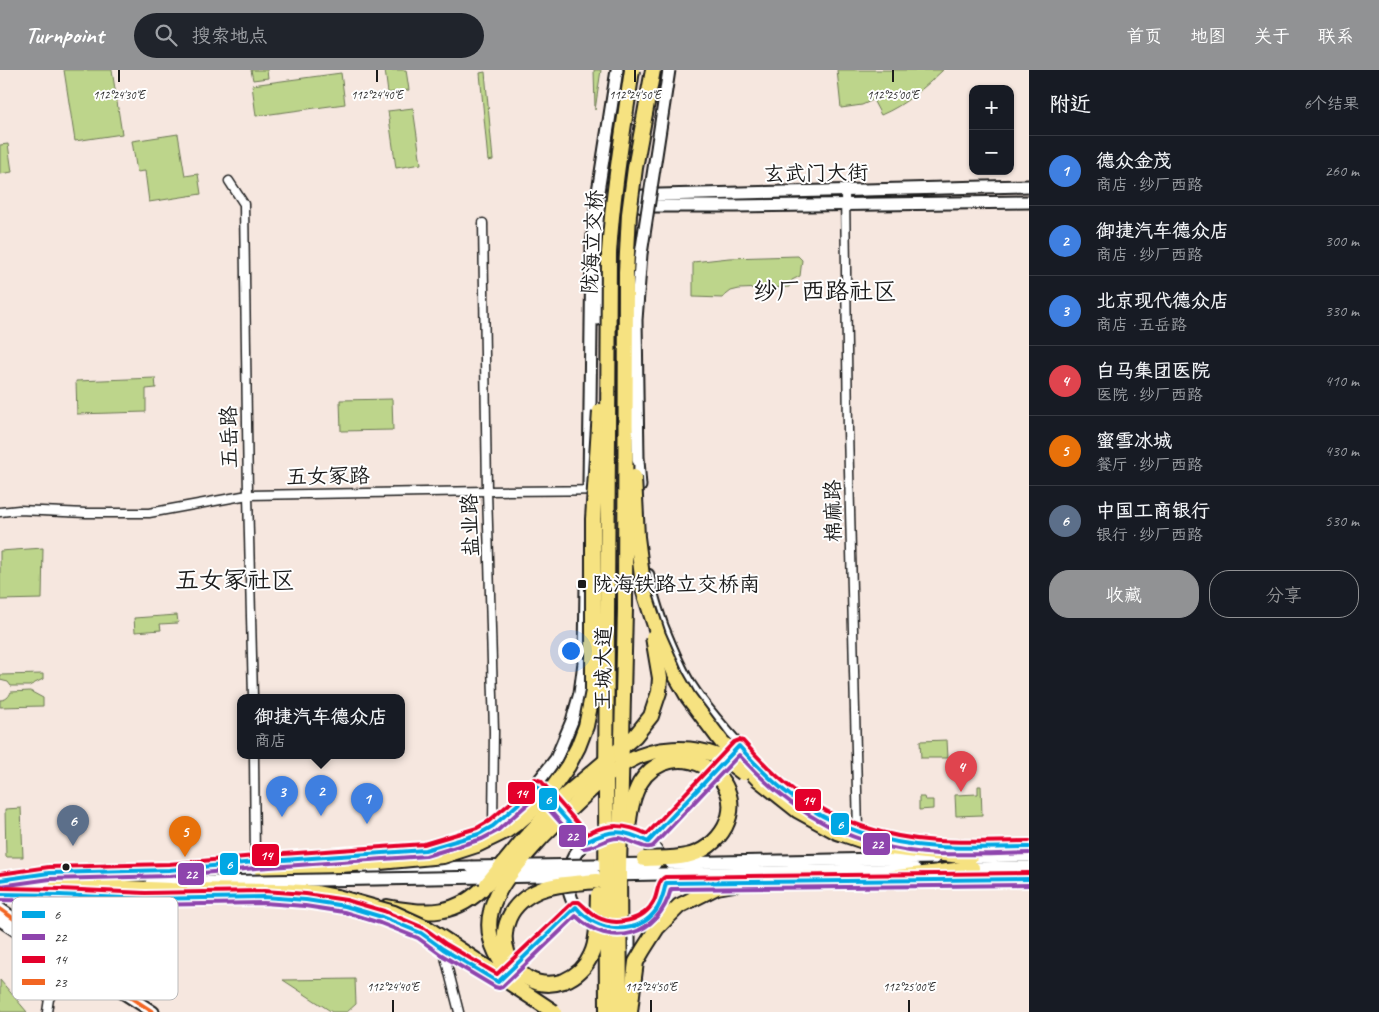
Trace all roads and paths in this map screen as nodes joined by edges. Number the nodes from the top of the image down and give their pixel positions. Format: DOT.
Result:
graph roads {
  1 [pos="617,70"];
  2 [pos="669,70"];
  3 [pos="653,71"];
  4 [pos="631,73"];
  5 [pos="229,181"];
  6 [pos="1029,186"];
  7 [pos="845,191"];
  8 [pos="1029,202"];
  9 [pos="845,205"];
  10 [pos="483,223"];
  11 [pos="609,253"];
  12 [pos="626,272"];
  13 [pos="626,326"];
  14 [pos="608,417"];
  15 [pos="487,490"];
  16 [pos="589,490"];
  17 [pos="640,490"];
  18 [pos="248,495"];
  19 [pos="0,512"];
  20 [pos="644,592"];
  21 [pos="253,694"];
  22 [pos="741,748"];
  23 [pos="254,759"];
  24 [pos="534,788"];
  25 [pos="606,797"];
  26 [pos="797,810"];
  27 [pos="493,826"];
  28 [pos="858,831"];
  29 [pos="583,845"];
  30 [pos="651,845"];
  31 [pos="1029,847"];
  32 [pos="1029,856"];
  33 [pos="644,859"];
  34 [pos="971,863"];
  35 [pos="534,866"];
  36 [pos="258,867"];
  37 [pos="1029,867"];
  38 [pos="736,873"];
  39 [pos="1029,879"];
  40 [pos="0,880"];
  41 [pos="597,881"];
  42 [pos="666,883"];
  43 [pos="57,885"];
  44 [pos="0,893"];
  45 [pos="102,897"];
  46 [pos="338,897"];
  47 [pos="178,898"];
  48 [pos="576,907"];
  49 [pos="0,909"];
  50 [pos="12,918"];
  51 [pos="0,920"];
  52 [pos="600,926"];
  53 [pos="12,927"];
  54 [pos="629,927"];
  55 [pos="443,949"];
  56 [pos="498,982"];
  57 [pos="123,1000"];
  58 [pos="133,1000"];
  59 [pos="140,1012"];
  60 [pos="153,1012"];
  61 [pos="459,1012"];
  62 [pos="542,1012"];
  63 [pos="555,1012"];
  64 [pos="601,1012"];
  65 [pos="607,1012"];
  66 [pos="621,1012"];
  67 [pos="630,1012"];
  1 -- 16 [label="main road"];
  2 -- 17 [label="main road, bridge"];
  3 -- 12 [label="highway, 陇海立交桥, bridge"];
  4 -- 11 [label="highway, 陇海立交桥, bridge"];
  5 -- 18 [label="street, 五岳路"];
  6 -- 7 [label="main road, 玄武门大街"];
  7 -- 9 [label="street, 棉麻路"];
  7 -- 16 [label="main road, 玄武门大街"];
  8 -- 9 [label="main road, 玄武门大街"];
  9 -- 17 [label="main road, 玄武门大街"];
  9 -- 28 [label="street, 棉麻路"];
  10 -- 15 [label="street, 盐业路"];
  11 -- 14 [label="highway, 陇海立交桥, bridge"];
  11 -- 36 [label="highway, bridge"];
  12 -- 13 [label="highway, 陇海立交桥, bridge"];
  12 -- 20 [label="highway, bridge"];
  13 -- 66 [label="highway, 王城大道, bridge"];
  14 -- 25 [label="highway, 王城大道, bridge"];
  15 -- 16 [label="street, 五女冢路"];
  15 -- 18 [label="street, 五女冢路"];
  15 -- 27 [label="street, 盐业路"];
  16 -- 17 [label="street, 五女冢路"];
  16 -- 24 [label="main road"];
  17 -- 22 [label="main road"];
  18 -- 19 [label="street, 五女冢路"];
  18 -- 21 [label="street, 五岳路"];
  20 -- 26 [label="highway, bridge"];
  20 -- 46 [label="highway, bridge"];
  22 -- 28 [label="main road"];
  22 -- 30 [label="main road"];
  23 -- 36 [label="street"];
  24 -- 27 [label="main road"];
  24 -- 29 [label="main road"];
  25 -- 41 [label="highway, bridge"];
  25 -- 65 [label="highway, 王城大道, bridge"];
  26 -- 34 [label="highway, bridge"];
  26 -- 63 [label="highway, bridge"];
  27 -- 36 [label="main road"];
  28 -- 31 [label="main road"];
  29 -- 30 [label="main road"];
  29 -- 48 [label="main road"];
  30 -- 42 [label="main road"];
  32 -- 34 [label="main road, bridge"];
  33 -- 35 [label="main road, bridge"];
  33 -- 66 [label="highway, bridge"];
  34 -- 35 [label="main road, bridge"];
  34 -- 37 [label="main road, bridge"];
  34 -- 38 [label="main road, bridge"];
  34 -- 67 [label="highway, bridge"];
  35 -- 36 [label="main road, bridge"];
  36 -- 40 [label="main road"];
  38 -- 41 [label="main road, bridge"];
  38 -- 43 [label="main road, bridge"];
  39 -- 42 [label="main road"];
  42 -- 54 [label="main road"];
  43 -- 44 [label="main road"];
  43 -- 46 [label="highway, bridge"];
  44 -- 45 [label="main road"];
  46 -- 63 [label="highway, bridge"];
  47 -- 55 [label="main road"];
  48 -- 52 [label="main road"];
  48 -- 56 [label="main road"];
  49 -- 50 [label="main road"];
  51 -- 53 [label="main road"];
  52 -- 54 [label="main road"];
  52 -- 64 [label="main road"];
  54 -- 67 [label="main road"];
  55 -- 56 [label="main road"];
  55 -- 61 [label="street"];
  56 -- 62 [label="main road"];
  57 -- 59 [label="main road"];
  58 -- 60 [label="main road"];
}
